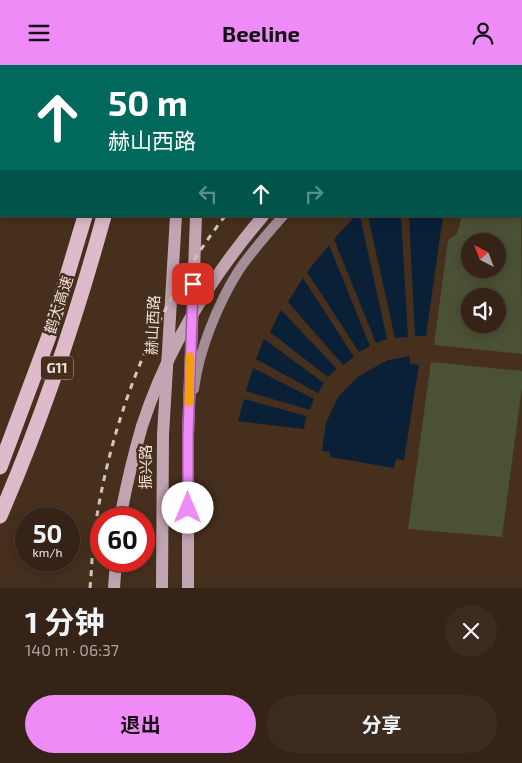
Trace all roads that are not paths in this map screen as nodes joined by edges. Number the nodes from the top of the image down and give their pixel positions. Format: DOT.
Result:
graph roads {
  1 [pos="85,217"];
  2 [pos="104,217"];
  3 [pos="176,217"];
  4 [pos="196,217"];
  5 [pos="262,217"];
  6 [pos="282,217"];
  7 [pos="163,435"];
  8 [pos="188,435"];
  9 [pos="0,467"];
  10 [pos="122,507"];
  11 [pos="0,516"];
  12 [pos="115,572"];
  13 [pos="114,588"];
  14 [pos="162,588"];
  15 [pos="188,588"];
  1 -- 9 [label="highway, 鹤大高速 / G11"];
  2 -- 11 [label="highway, 鹤大高速 / G11"];
  3 -- 7 [label="main road, 赫山西路"];
  4 -- 8 [label="main road"];
  5 -- 10 [label="main road, bridge"];
  6 -- 8 [label="main road"];
  7 -- 14 [label="main road, 振兴路"];
  8 -- 15 [label="main road"];
  12 -- 13 [label="main road"];
}
